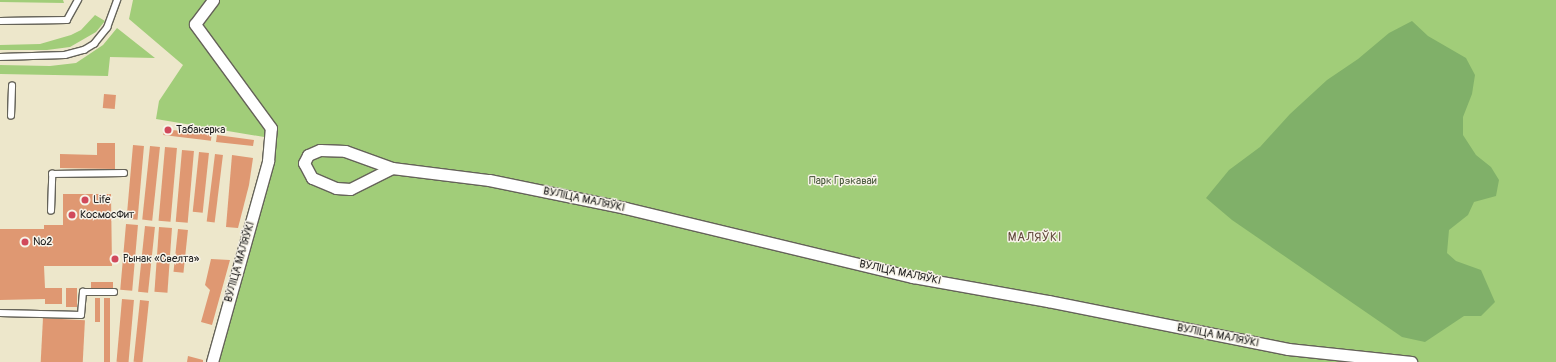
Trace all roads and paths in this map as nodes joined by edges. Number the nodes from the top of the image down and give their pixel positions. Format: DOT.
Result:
graph roads {
  1 [pos="78,0"];
  2 [pos="118,0"];
  3 [pos="213,0"];
  4 [pos="0,21"];
  5 [pos="0,56"];
  6 [pos="12,86"];
  7 [pos="11,116"];
  8 [pos="392,168"];
  9 [pos="124,174"];
  10 [pos="51,211"];
  11 [pos="114,292"];
  12 [pos="0,313"];
  13 [pos="212,362"];
  14 [pos="1411,362"];
  1 -- 4 [label="lane"];
  2 -- 5 [label="lane"];
  3 -- 13 [label="street, ВУЛІЦА МАЛЯЎКІ"];
  6 -- 7 [label="lane"];
  8 -- 8 [label="street, ВУЛІЦА МАЛЯЎКІ"];
  8 -- 14 [label="street, ВУЛІЦА МАЛЯЎКІ"];
  9 -- 10 [label="lane"];
  11 -- 12 [label="lane"];
}
